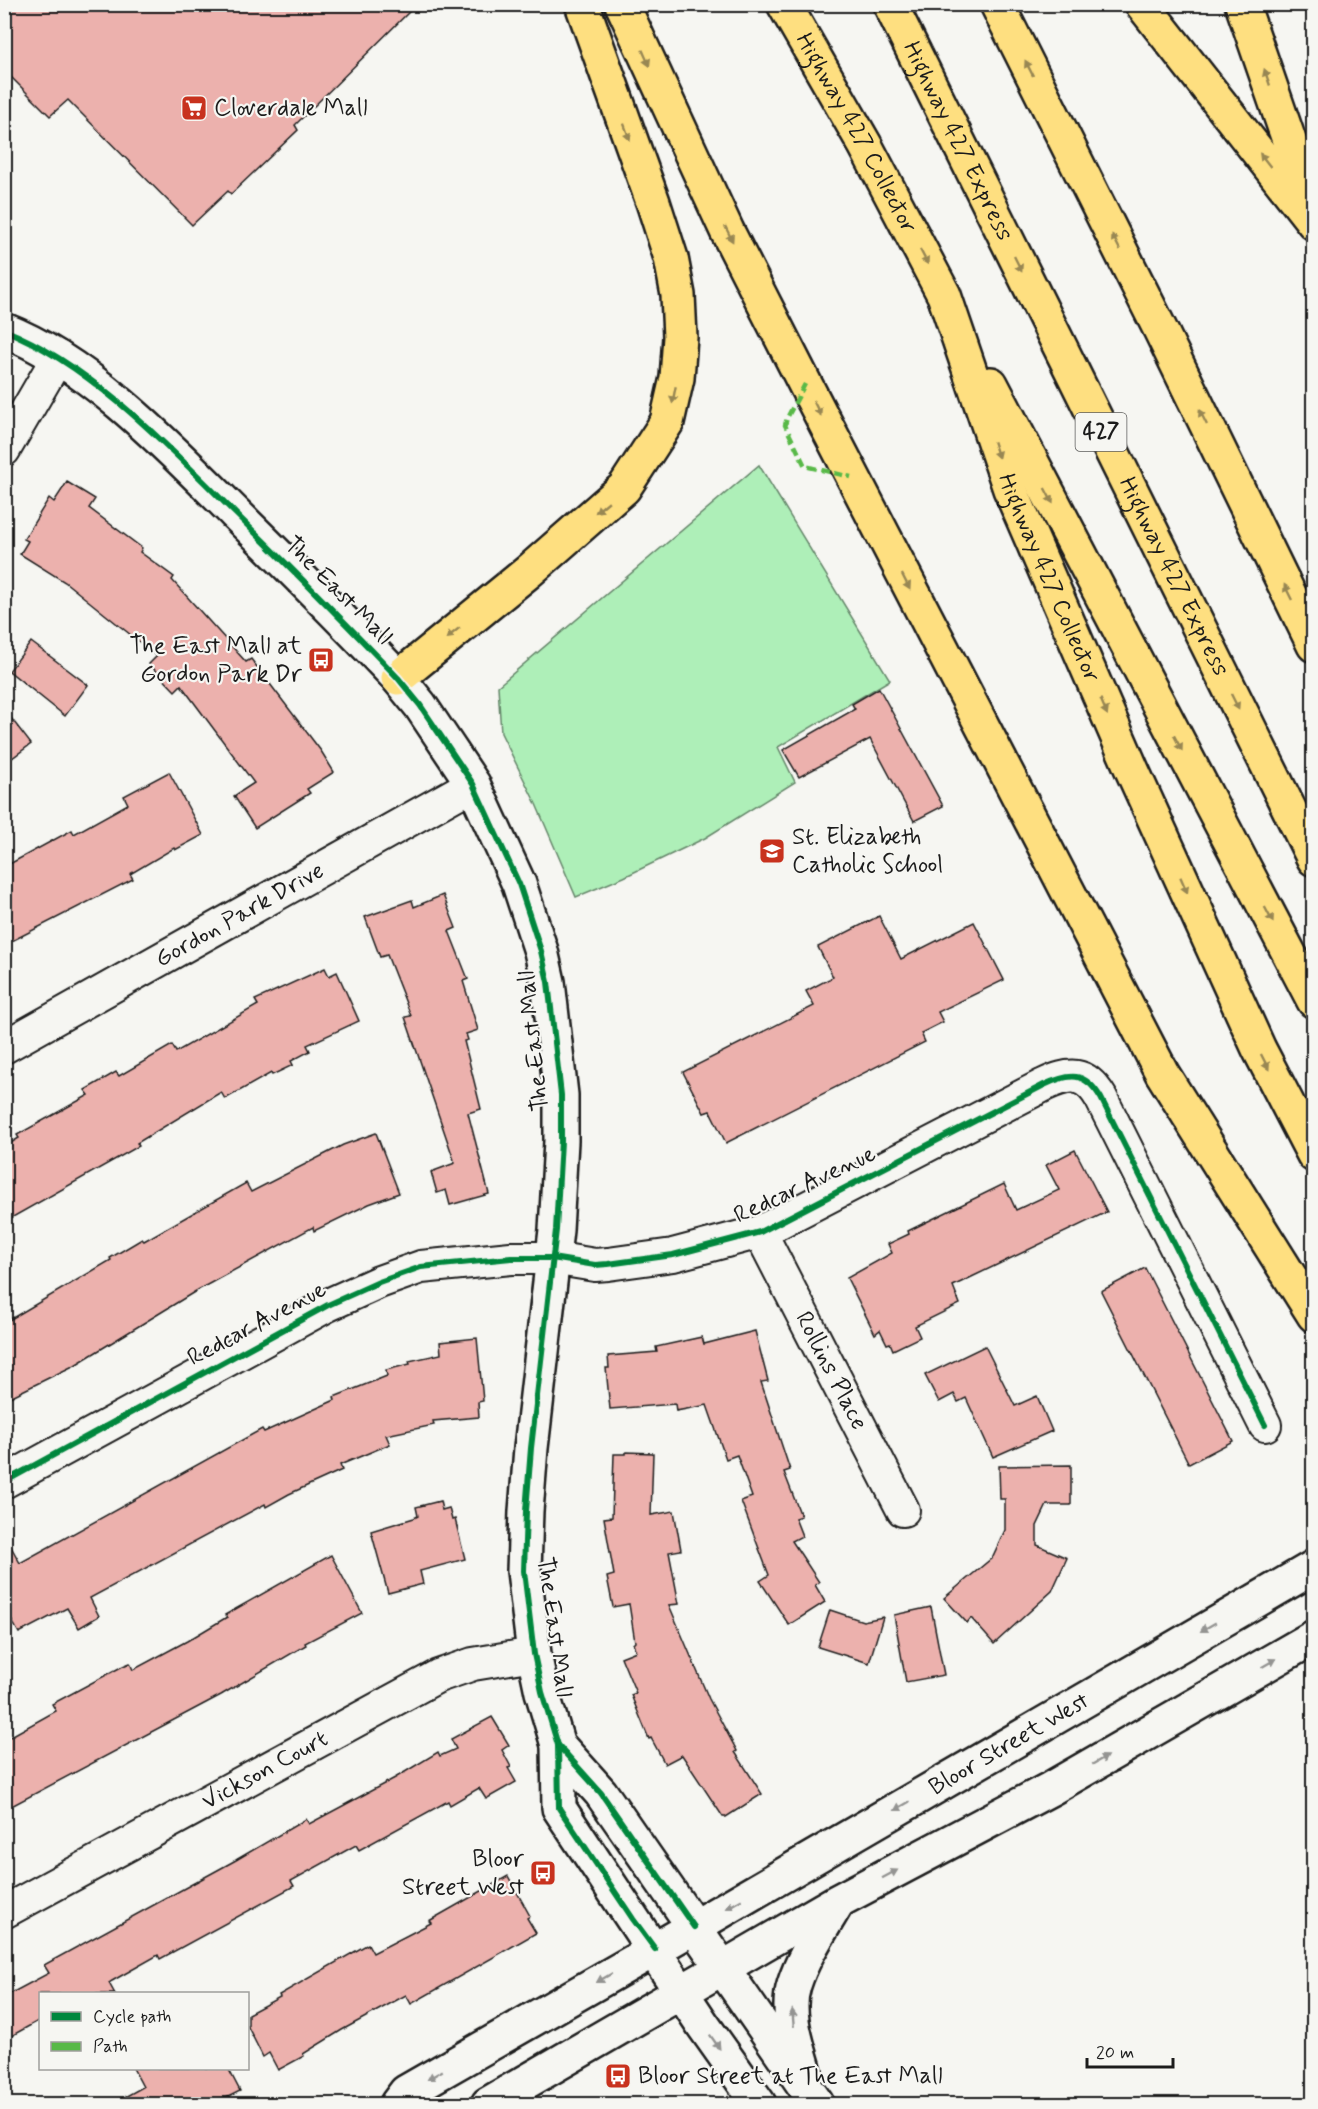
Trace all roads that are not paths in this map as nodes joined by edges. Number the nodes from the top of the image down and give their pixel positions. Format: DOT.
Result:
graph roads {
  1 [pos="582,4"];
  2 [pos="622,4"];
  3 [pos="783,4"];
  4 [pos="890,4"];
  5 [pos="997,4"];
  6 [pos="1142,4"];
  7 [pos="1243,7"];
  8 [pos="1314,212"];
  9 [pos="1314,223"];
  10 [pos="944,295"];
  11 [pos="4,330"];
  12 [pos="58,357"];
  13 [pos="4,450"];
  14 [pos="1314,645"];
  15 [pos="398,678"];
  16 [pos="473,784"];
  17 [pos="1314,859"];
  18 [pos="1314,1001"];
  19 [pos="4,1047"];
  20 [pos="1314,1155"];
  21 [pos="760,1232"];
  22 [pos="552,1257"];
  23 [pos="1314,1315"];
  24 [pos="1265,1425"];
  25 [pos="4,1482"];
  26 [pos="903,1510"];
  27 [pos="1314,1567"];
  28 [pos="1314,1637"];
  29 [pos="534,1654"];
  30 [pos="558,1745"];
  31 [pos="838,1901"];
  32 [pos="4,1912"];
  33 [pos="694,1928"];
  34 [pos="655,1949"];
  35 [pos="723,1967"];
  36 [pos="683,1992"];
  37 [pos="814,2100"];
  38 [pos="397,2104"];
  39 [pos="488,2104"];
  40 [pos="759,2104"];
  1 -- 15 [label="highway, one-way"];
  2 -- 23 [label="highway, one-way"];
  3 -- 10 [label="highway, Highway 427 Collector, one-way"];
  4 -- 17 [label="highway, Highway 427 Express / 427, one-way"];
  14 -- 5 [label="highway, one-way"];
  9 -- 6 [label="highway, one-way"];
  8 -- 7 [label="highway, one-way"];
  10 -- 18 [label="highway, one-way"];
  10 -- 20 [label="highway, Highway 427 Collector, one-way"];
  11 -- 12 [label="main road, The East Mall"];
  12 -- 13 [label="street"];
  12 -- 15 [label="main road, The East Mall"];
  15 -- 16 [label="main road, The East Mall"];
  16 -- 19 [label="street, Gordon Park Drive"];
  16 -- 22 [label="main road, The East Mall"];
  21 -- 22 [label="street, Redcar Avenue"];
  21 -- 24 [label="street, Redcar Avenue"];
  21 -- 26 [label="street, Rollins Place"];
  22 -- 25 [label="street, Redcar Avenue"];
  22 -- 29 [label="main road, The East Mall"];
  27 -- 33 [label="main road, Bloor Street West, one-way"];
  31 -- 28 [label="main road, one-way"];
  29 -- 30 [label="main road, The East Mall"];
  29 -- 32 [label="street, Vickson Court"];
  30 -- 33 [label="main road, The East Mall"];
  30 -- 34 [label="main road, The East Mall"];
  31 -- 35 [label="main road"];
  37 -- 31 [label="main road, one-way"];
  33 -- 34 [label="main road, Bloor Street West"];
  33 -- 35 [label="main road, The East Mall"];
  34 -- 36 [label="main road, The East Mall"];
  34 -- 38 [label="main road, Bloor Street West, one-way"];
  35 -- 36 [label="main road"];
  35 -- 37 [label="main road, The East Mall"];
  36 -- 39 [label="main road"];
  36 -- 40 [label="main road, The East Mall, one-way"];
}
